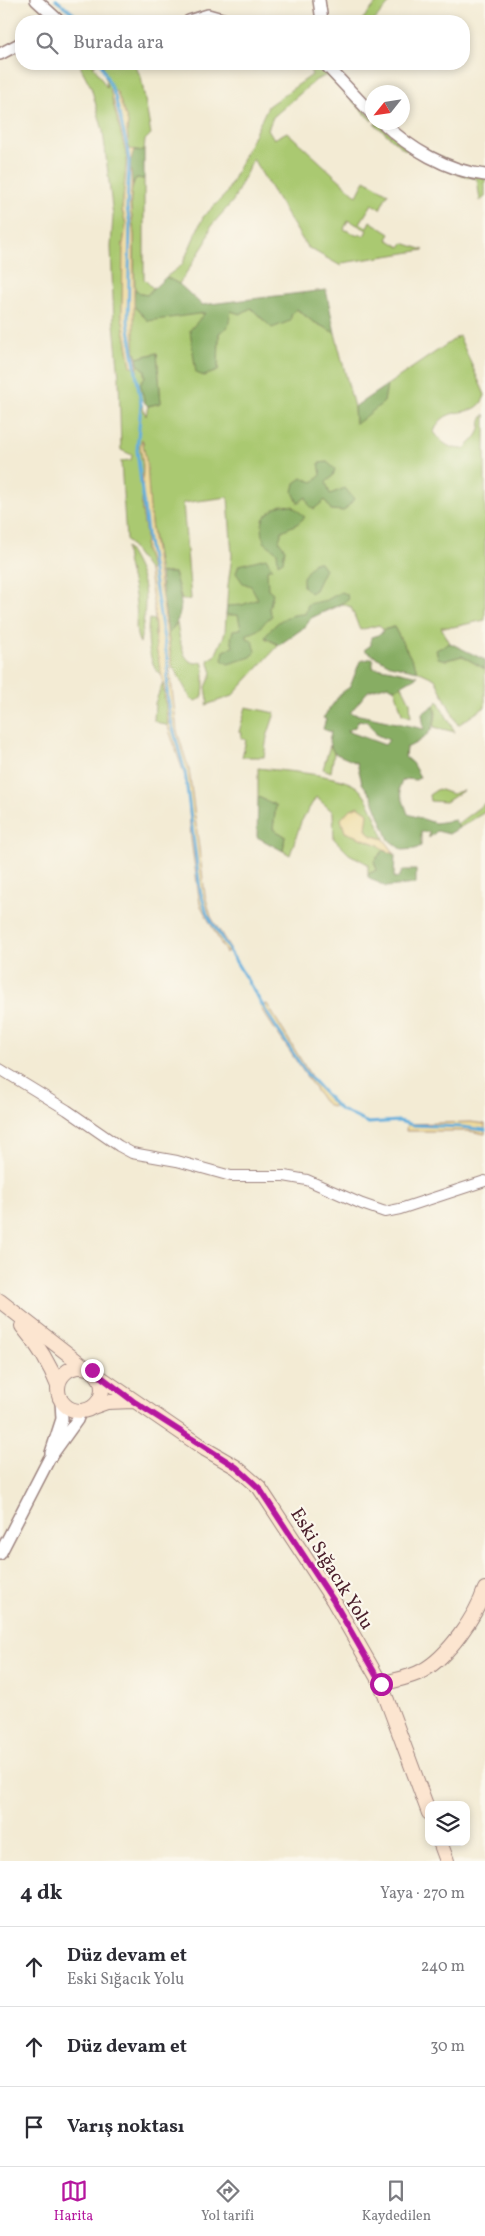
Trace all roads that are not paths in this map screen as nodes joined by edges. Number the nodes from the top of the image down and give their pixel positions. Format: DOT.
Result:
graph roads {
  1 [pos="36,0"];
  2 [pos="319,0"];
  3 [pos="52,15"];
  4 [pos="321,15"];
  5 [pos="15,46"];
  6 [pos="0,54"];
  7 [pos="331,70"];
  8 [pos="365,107"];
  9 [pos="392,130"];
  10 [pos="485,175"];
  11 [pos="0,1069"];
  12 [pos="485,1181"];
  13 [pos="1,1302"];
  14 [pos="92,1371"];
  15 [pos="58,1386"];
  16 [pos="60,1401"];
  17 [pos="133,1401"];
  18 [pos="86,1409"];
  19 [pos="49,1459"];
  20 [pos="0,1554"];
  21 [pos="485,1589"];
  22 [pos="381,1684"];
  23 [pos="425,1802"];
  24 [pos="441,1846"];
  25 [pos="447,1861"];
  1 -- 3 [label="street"];
  2 -- 4 [label="street"];
  5 -- 6 [label="street"];
  7 -- 8 [label="street"];
  9 -- 10 [label="street"];
  11 -- 12 [label="street"];
  13 -- 14 [label="main road, Eski Sığacık Yolu"];
  13 -- 15 [label="main road"];
  14 -- 15 [label="main road"];
  14 -- 17 [label="main road, Eski Sığacık Yolu"];
  14 -- 18 [label="main road"];
  15 -- 16 [label="main road"];
  16 -- 18 [label="main road"];
  16 -- 19 [label="street"];
  17 -- 18 [label="main road"];
  17 -- 22 [label="main road, Eski Sığacık Yolu"];
  18 -- 19 [label="street"];
  19 -- 20 [label="street"];
  21 -- 22 [label="main road"];
  22 -- 23 [label="main road, Eski Sığacık Yolu"];
  24 -- 25 [label="main road"];
}
